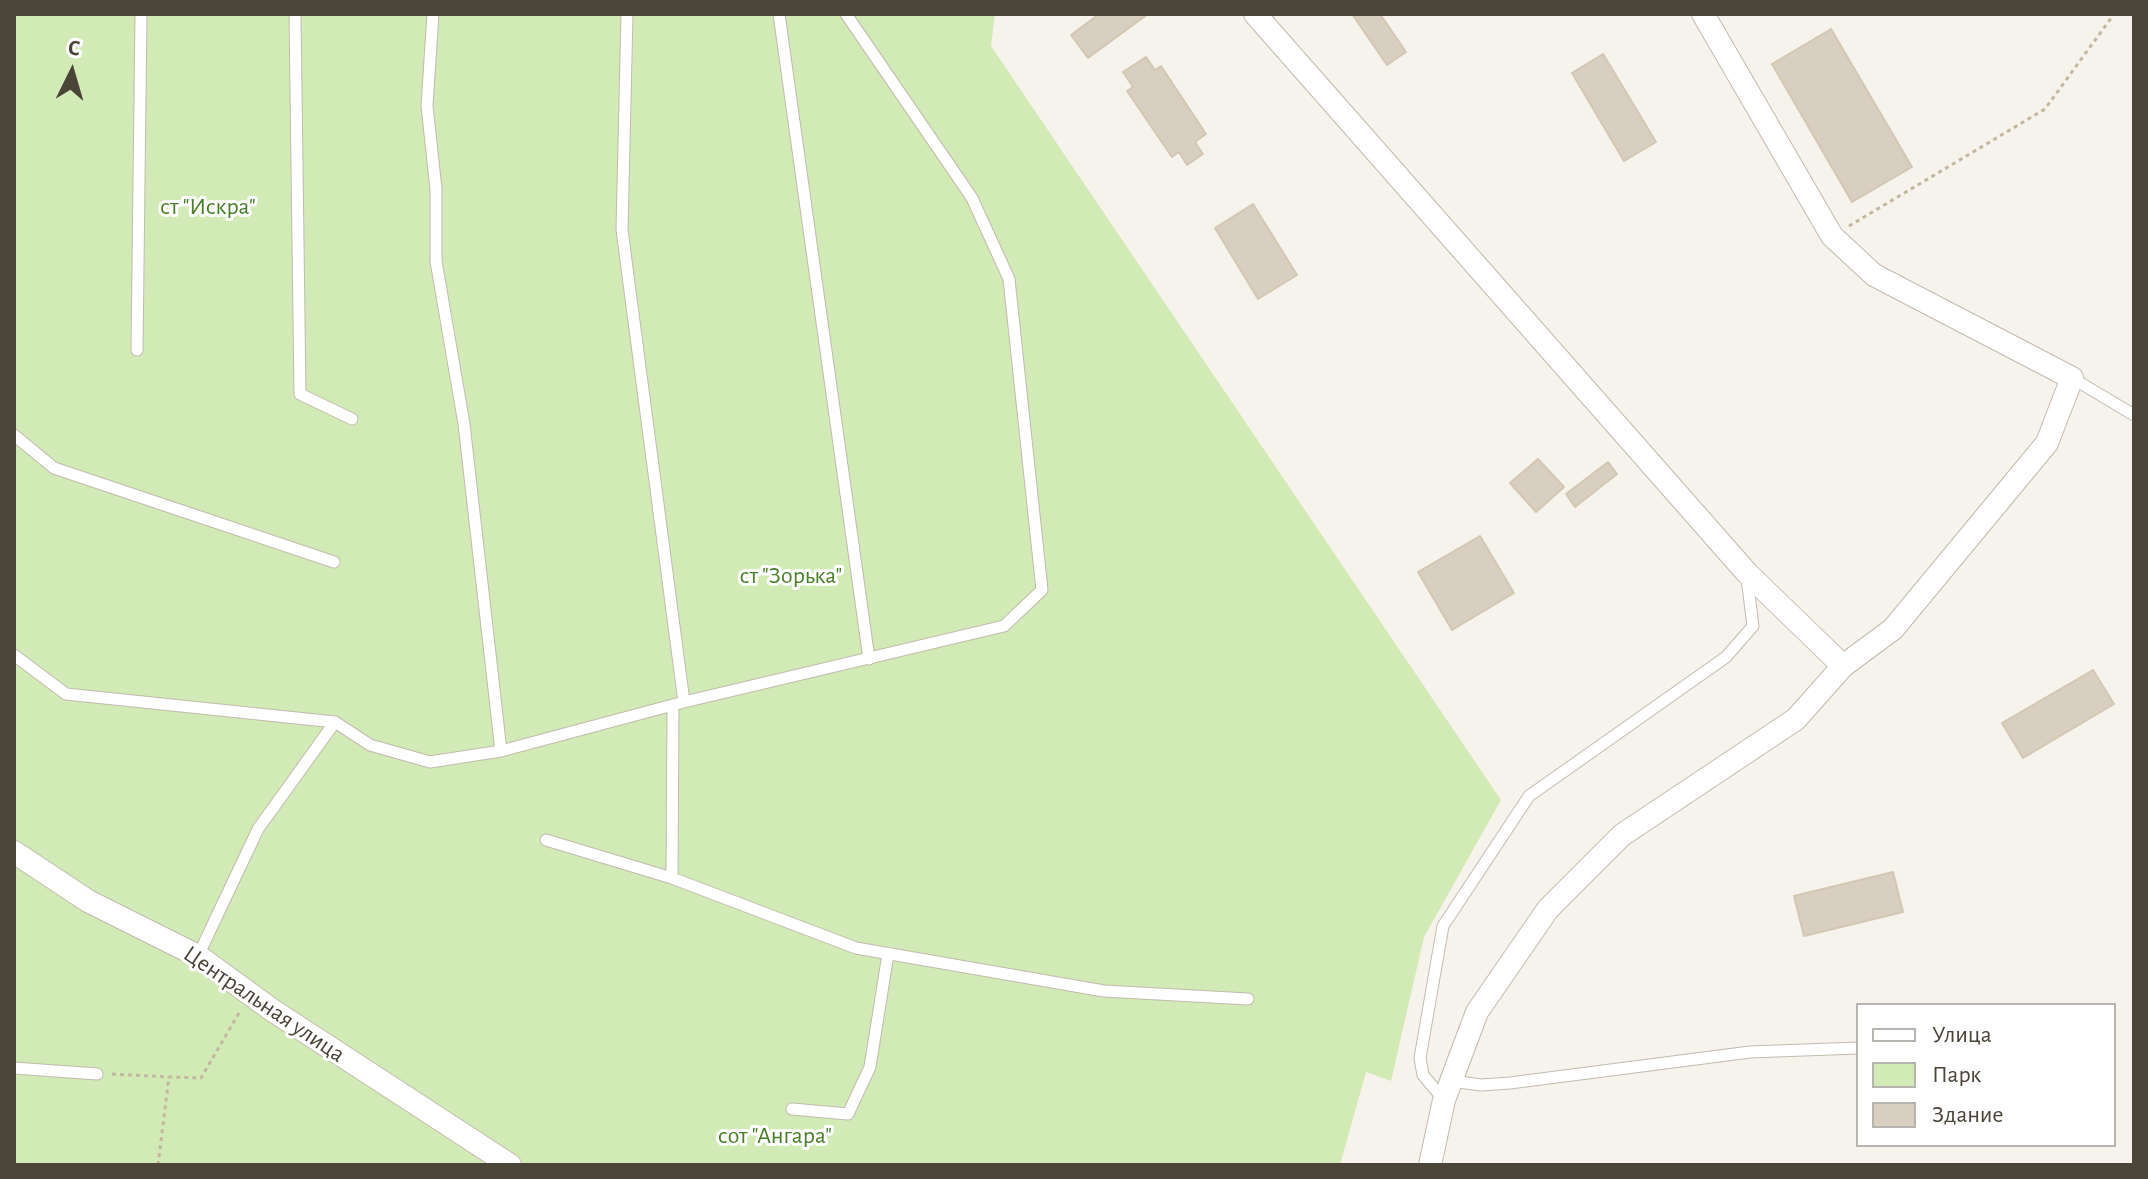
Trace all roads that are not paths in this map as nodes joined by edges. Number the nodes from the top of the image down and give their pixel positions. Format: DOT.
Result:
graph roads {
  1 [pos="141,14"];
  2 [pos="295,14"];
  3 [pos="433,14"];
  4 [pos="627,14"];
  5 [pos="779,14"];
  6 [pos="846,14"];
  7 [pos="1255,14"];
  8 [pos="1703,14"];
  9 [pos="137,350"];
  10 [pos="2072,378"];
  11 [pos="2134,415"];
  12 [pos="352,419"];
  13 [pos="14,435"];
  14 [pos="334,562"];
  15 [pos="1747,573"];
  16 [pos="14,655"];
  17 [pos="869,659"];
  18 [pos="1843,666"];
  19 [pos="678,703"];
  20 [pos="335,722"];
  21 [pos="501,751"];
  22 [pos="546,840"];
  23 [pos="14,852"];
  24 [pos="672,878"];
  25 [pos="888,954"];
  26 [pos="198,956"];
  27 [pos="1248,999"];
  28 [pos="1856,1048"];
  29 [pos="14,1068"];
  30 [pos="97,1074"];
  31 [pos="1447,1090"];
  32 [pos="792,1109"];
  33 [pos="510,1165"];
  34 [pos="1430,1165"];
  1 -- 9 [label="lane"];
  2 -- 12 [label="lane"];
  3 -- 21 [label="lane"];
  4 -- 19 [label="lane"];
  5 -- 17 [label="lane"];
  6 -- 17 [label="lane"];
  7 -- 15 [label="street"];
  8 -- 10 [label="street"];
  10 -- 11 [label="lane"];
  10 -- 18 [label="street"];
  13 -- 14 [label="lane"];
  15 -- 18 [label="street"];
  15 -- 31 [label="lane"];
  16 -- 20 [label="lane"];
  17 -- 19 [label="lane"];
  18 -- 31 [label="street"];
  19 -- 21 [label="lane"];
  19 -- 24 [label="lane"];
  20 -- 21 [label="lane"];
  20 -- 26 [label="lane"];
  22 -- 24 [label="lane"];
  23 -- 26 [label="street, Центральная улица"];
  24 -- 25 [label="lane"];
  25 -- 27 [label="lane"];
  25 -- 32 [label="lane"];
  26 -- 33 [label="street, Центральная улица"];
  28 -- 31 [label="lane"];
  29 -- 30 [label="lane"];
  31 -- 34 [label="street"];
}
